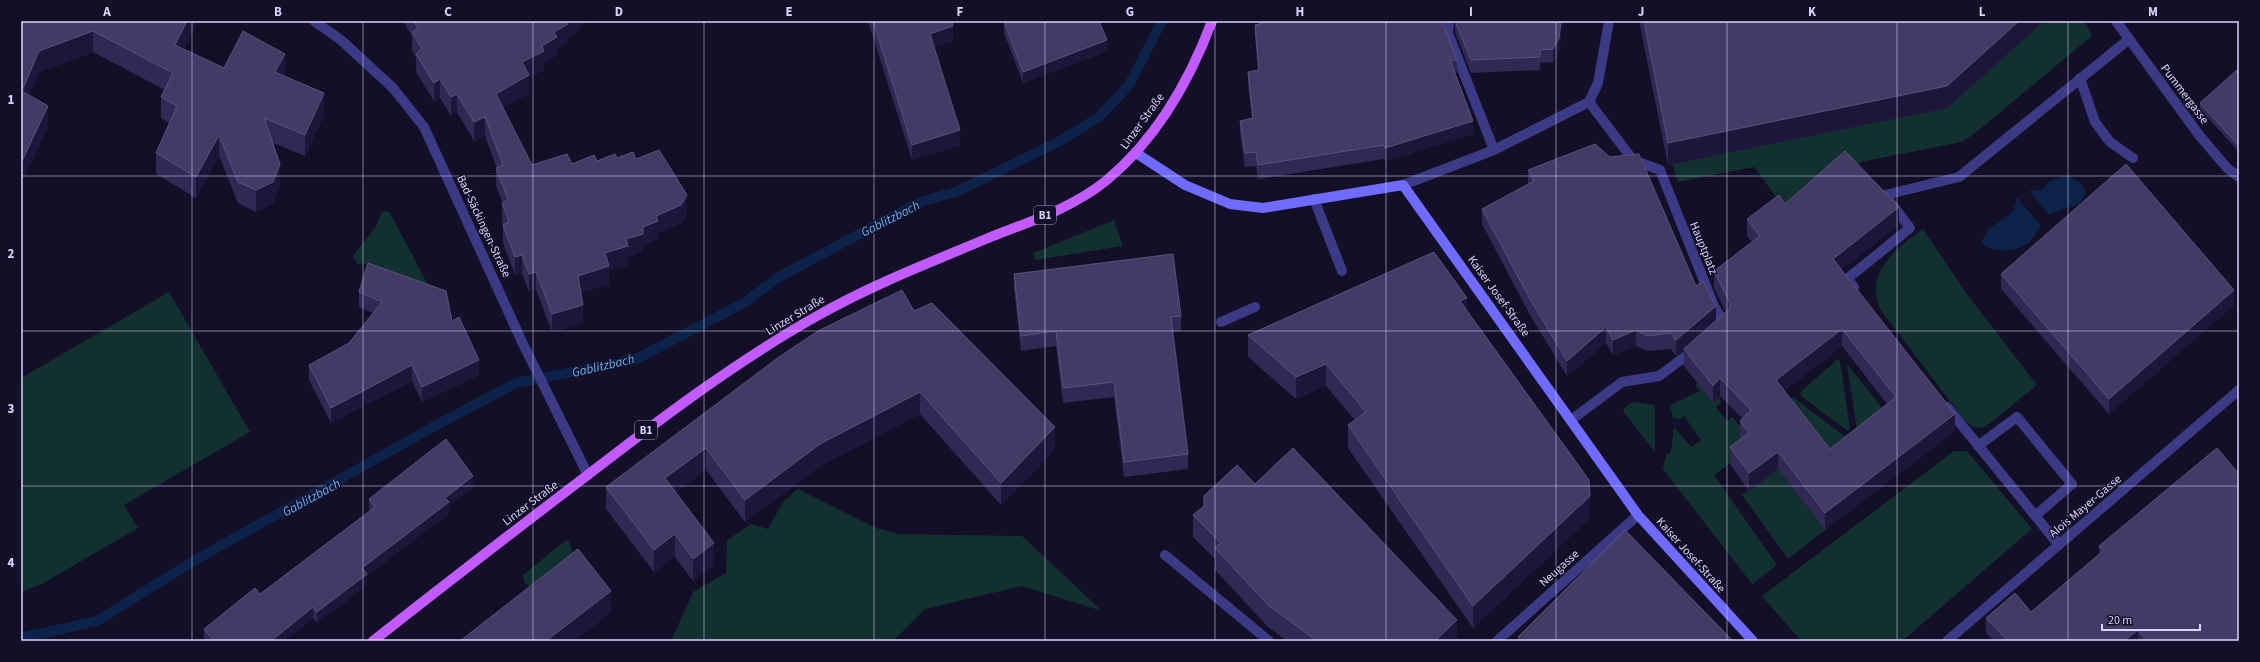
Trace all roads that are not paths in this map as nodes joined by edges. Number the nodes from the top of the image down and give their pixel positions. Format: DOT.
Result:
graph roads {
  1 [pos="314,21"];
  2 [pos="1212,21"];
  3 [pos="1449,21"];
  4 [pos="1609,21"];
  5 [pos="2116,21"];
  6 [pos="2128,40"];
  7 [pos="2080,78"];
  8 [pos="1589,102"];
  9 [pos="1494,150"];
  10 [pos="1136,153"];
  11 [pos="2133,158"];
  12 [pos="2239,177"];
  13 [pos="1404,185"];
  14 [pos="1314,200"];
  15 [pos="1342,272"];
  16 [pos="1861,297"];
  17 [pos="1255,307"];
  18 [pos="1221,322"];
  19 [pos="1713,332"];
  20 [pos="1702,342"];
  21 [pos="2239,390"];
  22 [pos="1942,402"];
  23 [pos="1571,420"];
  24 [pos="1978,446"];
  25 [pos="588,475"];
  26 [pos="1638,515"];
  27 [pos="2035,516"];
  28 [pos="2060,545"];
  29 [pos="1165,555"];
  30 [pos="373,641"];
  31 [pos="1269,641"];
  32 [pos="1497,641"];
  33 [pos="1753,641"];
  34 [pos="1947,641"];
  1 -- 25 [label="street, Bad-Säckingen-Straße"];
  2 -- 10 [label="main road, Linzer Straße / B1"];
  3 -- 9 [label="street"];
  4 -- 8 [label="street"];
  5 -- 6 [label="street, Pummergasse"];
  6 -- 7 [label="street"];
  6 -- 12 [label="street, Pummergasse"];
  7 -- 11 [label="street"];
  7 -- 16 [label="street"];
  8 -- 9 [label="street"];
  8 -- 19 [label="street, Hauptplatz"];
  9 -- 13 [label="street"];
  10 -- 14 [label="main road"];
  10 -- 25 [label="main road, Linzer Straße / B1"];
  13 -- 14 [label="main road"];
  13 -- 23 [label="main road, Kaiser Josef-Straße"];
  14 -- 15 [label="street"];
  17 -- 18 [label="street"];
  20 -- 23 [label="street"];
  21 -- 28 [label="street, Alois Mayer-Gasse"];
  22 -- 24 [label="street"];
  23 -- 26 [label="main road, Kaiser Josef-Straße"];
  24 -- 27 [label="street"];
  24 -- 27 [label="street"];
  25 -- 30 [label="main road, Linzer Straße / B1"];
  26 -- 32 [label="street, Neugasse"];
  26 -- 33 [label="main road, Kaiser Josef-Straße"];
  27 -- 28 [label="street"];
  28 -- 34 [label="street, Alois Mayer-Gasse"];
  29 -- 31 [label="street"];
}
